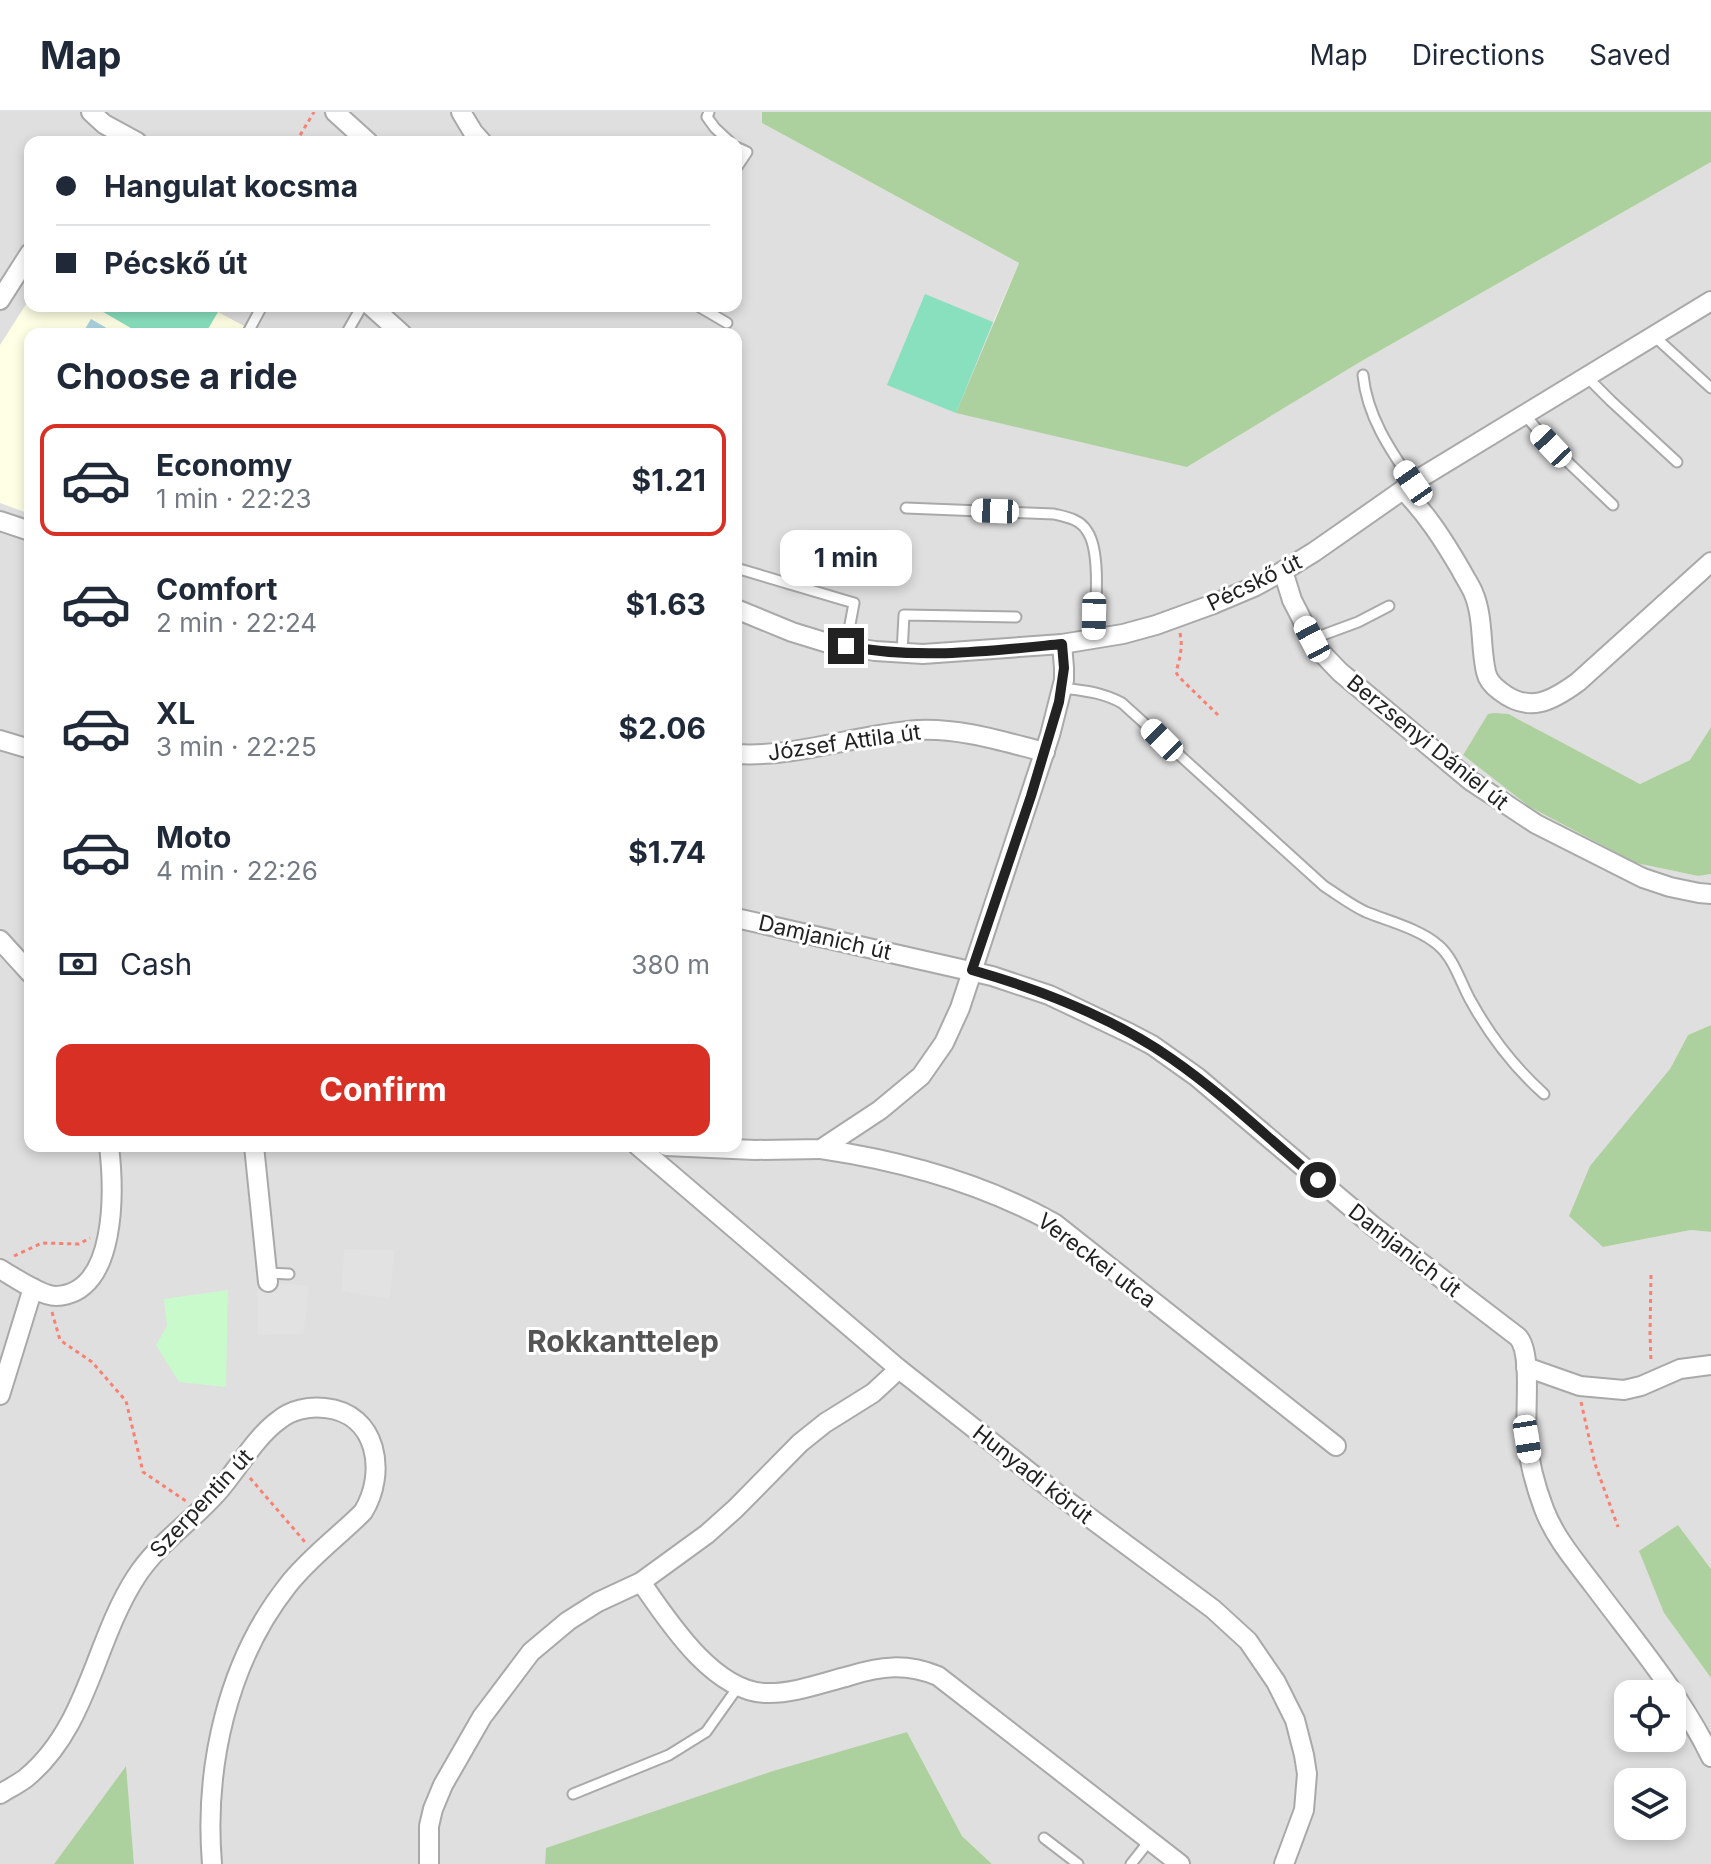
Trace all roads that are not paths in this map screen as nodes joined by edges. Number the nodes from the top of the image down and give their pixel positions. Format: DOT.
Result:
graph roads {
  1 [pos="335,112"];
  2 [pos="461,112"];
  3 [pos="709,112"];
  4 [pos="97,118"];
  5 [pos="127,136"];
  6 [pos="361,136"];
  7 [pos="477,136"];
  8 [pos="724,136"];
  9 [pos="24,262"];
  10 [pos="0,300"];
  11 [pos="1711,301"];
  12 [pos="378,312"];
  13 [pos="708,312"];
  14 [pos="727,323"];
  15 [pos="395,328"];
  16 [pos="1654,336"];
  17 [pos="1363,375"];
  18 [pos="1587,377"];
  19 [pos="1711,388"];
  20 [pos="1525,415"];
  21 [pos="1677,462"];
  22 [pos="1408,486"];
  23 [pos="1613,505"];
  24 [pos="906,508"];
  25 [pos="0,521"];
  26 [pos="24,529"];
  27 [pos="1711,562"];
  28 [pos="742,570"];
  29 [pos="1283,571"];
  30 [pos="1389,606"];
  31 [pos="742,611"];
  32 [pos="1016,617"];
  33 [pos="1312,639"];
  34 [pos="1094,640"];
  35 [pos="1062,644"];
  36 [pos="846,646"];
  37 [pos="902,653"];
  38 [pos="1063,688"];
  39 [pos="0,740"];
  40 [pos="24,747"];
  41 [pos="1045,752"];
  42 [pos="742,754"];
  43 [pos="1711,894"];
  44 [pos="742,919"];
  45 [pos="0,940"];
  46 [pos="24,966"];
  47 [pos="972,970"];
  48 [pos="1544,1094"];
  49 [pos="742,1149"];
  50 [pos="821,1149"];
  51 [pos="109,1152"];
  52 [pos="255,1152"];
  53 [pos="645,1152"];
  54 [pos="5,1263"];
  55 [pos="289,1274"];
  56 [pos="268,1278"];
  57 [pos="39,1290"];
  58 [pos="1711,1365"];
  59 [pos="1526,1367"];
  60 [pos="899,1369"];
  61 [pos="0,1395"];
  62 [pos="1336,1446"];
  63 [pos="641,1582"];
  64 [pos="738,1687"];
  65 [pos="1711,1757"];
  66 [pos="0,1794"];
  67 [pos="573,1794"];
  68 [pos="1044,1838"];
  69 [pos="1150,1840"];
  70 [pos="212,1864"];
  71 [pos="429,1864"];
  72 [pos="1078,1864"];
  73 [pos="1131,1864"];
  74 [pos="1180,1864"];
  75 [pos="1284,1864"];
  1 -- 6 [label="street"];
  2 -- 7 [label="street"];
  3 -- 8 [label="lane"];
  4 -- 5 [label="street"];
  9 -- 10 [label="street"];
  11 -- 16 [label="street, Pécskő út"];
  12 -- 15 [label="street"];
  13 -- 14 [label="lane"];
  16 -- 18 [label="street, Pécskő út"];
  16 -- 19 [label="lane"];
  17 -- 22 [label="lane"];
  18 -- 20 [label="street, Pécskő út"];
  18 -- 21 [label="lane"];
  20 -- 22 [label="street, Pécskő út"];
  20 -- 23 [label="lane"];
  22 -- 27 [label="street"];
  22 -- 29 [label="street, Pécskő út"];
  24 -- 34 [label="lane"];
  25 -- 26 [label="street"];
  28 -- 36 [label="lane"];
  29 -- 33 [label="street, Berzsenyi Dániel út"];
  29 -- 34 [label="street, Pécskő út"];
  30 -- 33 [label="lane"];
  31 -- 36 [label="street, Pécskő út"];
  32 -- 37 [label="lane"];
  33 -- 43 [label="street, Berzsenyi Dániel út"];
  34 -- 35 [label="street, Pécskő út"];
  35 -- 37 [label="street, Pécskő út"];
  35 -- 38 [label="street"];
  36 -- 37 [label="street, Pécskő út"];
  38 -- 41 [label="street"];
  38 -- 48 [label="lane"];
  39 -- 40 [label="street"];
  41 -- 42 [label="street, József Attila út"];
  41 -- 47 [label="street"];
  44 -- 47 [label="street, Damjanich út"];
  45 -- 46 [label="street"];
  47 -- 50 [label="street"];
  47 -- 59 [label="street, Damjanich út"];
  49 -- 50 [label="street, Vereckei utca"];
  50 -- 62 [label="street, Vereckei utca"];
  51 -- 57 [label="street"];
  52 -- 56 [label="street"];
  53 -- 60 [label="street, Hunyadi körút"];
  54 -- 57 [label="street"];
  55 -- 56 [label="lane"];
  57 -- 61 [label="street"];
  58 -- 59 [label="street"];
  59 -- 65 [label="street, Damjanich út"];
  60 -- 63 [label="street"];
  60 -- 75 [label="street, Hunyadi körút"];
  63 -- 64 [label="street"];
  63 -- 71 [label="street"];
  64 -- 67 [label="lane"];
  64 -- 69 [label="street"];
  66 -- 70 [label="street, Szerpentin út"];
  68 -- 72 [label="lane"];
  69 -- 73 [label="lane"];
  69 -- 74 [label="street"];
}
